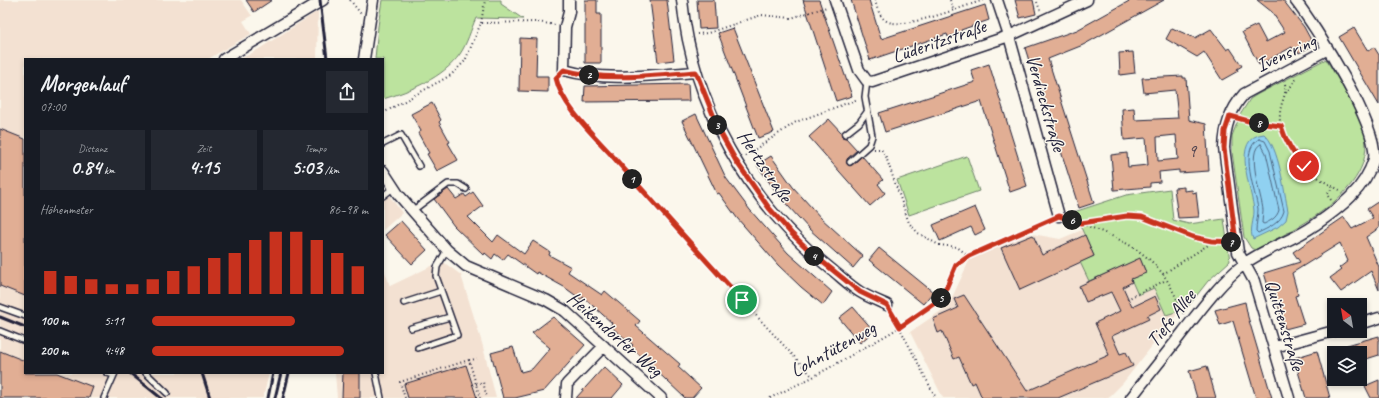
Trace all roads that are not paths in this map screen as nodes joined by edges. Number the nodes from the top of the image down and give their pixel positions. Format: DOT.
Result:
graph roads {
  1 [pos="323,0"];
  2 [pos="373,0"];
  3 [pos="569,0"];
  4 [pos="682,0"];
  5 [pos="997,0"];
  6 [pos="1087,0"];
  7 [pos="1294,0"];
  8 [pos="836,2"];
  9 [pos="1009,36"];
  10 [pos="1328,49"];
  11 [pos="226,58"];
  12 [pos="364,58"];
  13 [pos="696,72"];
  14 [pos="867,81"];
  15 [pos="867,112"];
  16 [pos="845,134"];
  17 [pos="384,144"];
  18 [pos="1377,157"];
  19 [pos="850,162"];
  20 [pos="419,166"];
  21 [pos="384,173"];
  22 [pos="393,188"];
  23 [pos="466,189"];
  24 [pos="384,195"];
  25 [pos="412,211"];
  26 [pos="1059,216"];
  27 [pos="447,250"];
  28 [pos="1244,264"];
  29 [pos="441,291"];
  30 [pos="404,303"];
  31 [pos="887,305"];
  32 [pos="0,307"];
  33 [pos="24,316"];
  34 [pos="450,317"];
  35 [pos="1379,318"];
  36 [pos="1367,322"];
  37 [pos="410,328"];
  38 [pos="0,331"];
  39 [pos="1327,333"];
  40 [pos="24,341"];
  41 [pos="604,346"];
  42 [pos="1275,347"];
  43 [pos="418,348"];
  44 [pos="114,374"];
  45 [pos="147,374"];
  46 [pos="376,374"];
  47 [pos="167,393"];
  48 [pos="104,398"];
  49 [pos="381,398"];
  50 [pos="566,398"];
  51 [pos="661,398"];
  52 [pos="1131,398"];
  53 [pos="1289,398"];
  1 -- 11 [label="street"];
  2 -- 12 [label="street"];
  3 -- 13 [label="street"];
  4 -- 13 [label="street, Hertzstraße"];
  5 -- 9 [label="street, Verdieckstraße"];
  6 -- 9 [label="street, Lüderitzstraße"];
  7 -- 10 [label="street"];
  8 -- 14 [label="street"];
  9 -- 14 [label="street, Lüderitzstraße"];
  9 -- 26 [label="street, Verdieckstraße"];
  10 -- 18 [label="street, Ivensring"];
  10 -- 28 [label="street, Ivensring"];
  13 -- 31 [label="street, Hertzstraße"];
  14 -- 15 [label="lane"];
  15 -- 16 [label="lane"];
  15 -- 19 [label="lane"];
  17 -- 20 [label="lane"];
  18 -- 28 [label="street, Ivensring"];
  21 -- 22 [label="street, Heikendorfer Weg"];
  22 -- 24 [label="lane"];
  22 -- 25 [label="street, Heikendorfer Weg"];
  23 -- 25 [label="lane"];
  25 -- 27 [label="street, Heikendorfer Weg"];
  27 -- 29 [label="lane"];
  27 -- 41 [label="street, Heikendorfer Weg"];
  28 -- 42 [label="street, Quittenstraße"];
  28 -- 52 [label="street, Tiefe Allee"];
  29 -- 30 [label="lane"];
  29 -- 34 [label="lane"];
  32 -- 33 [label="lane"];
  34 -- 37 [label="lane"];
  34 -- 43 [label="lane"];
  35 -- 36 [label="street"];
  38 -- 40 [label="lane"];
  39 -- 42 [label="street"];
  41 -- 50 [label="street"];
  41 -- 51 [label="street, Heikendorfer Weg"];
  42 -- 53 [label="street, Quittenstraße"];
  44 -- 48 [label="lane"];
  45 -- 47 [label="lane"];
  46 -- 49 [label="lane"];
}
